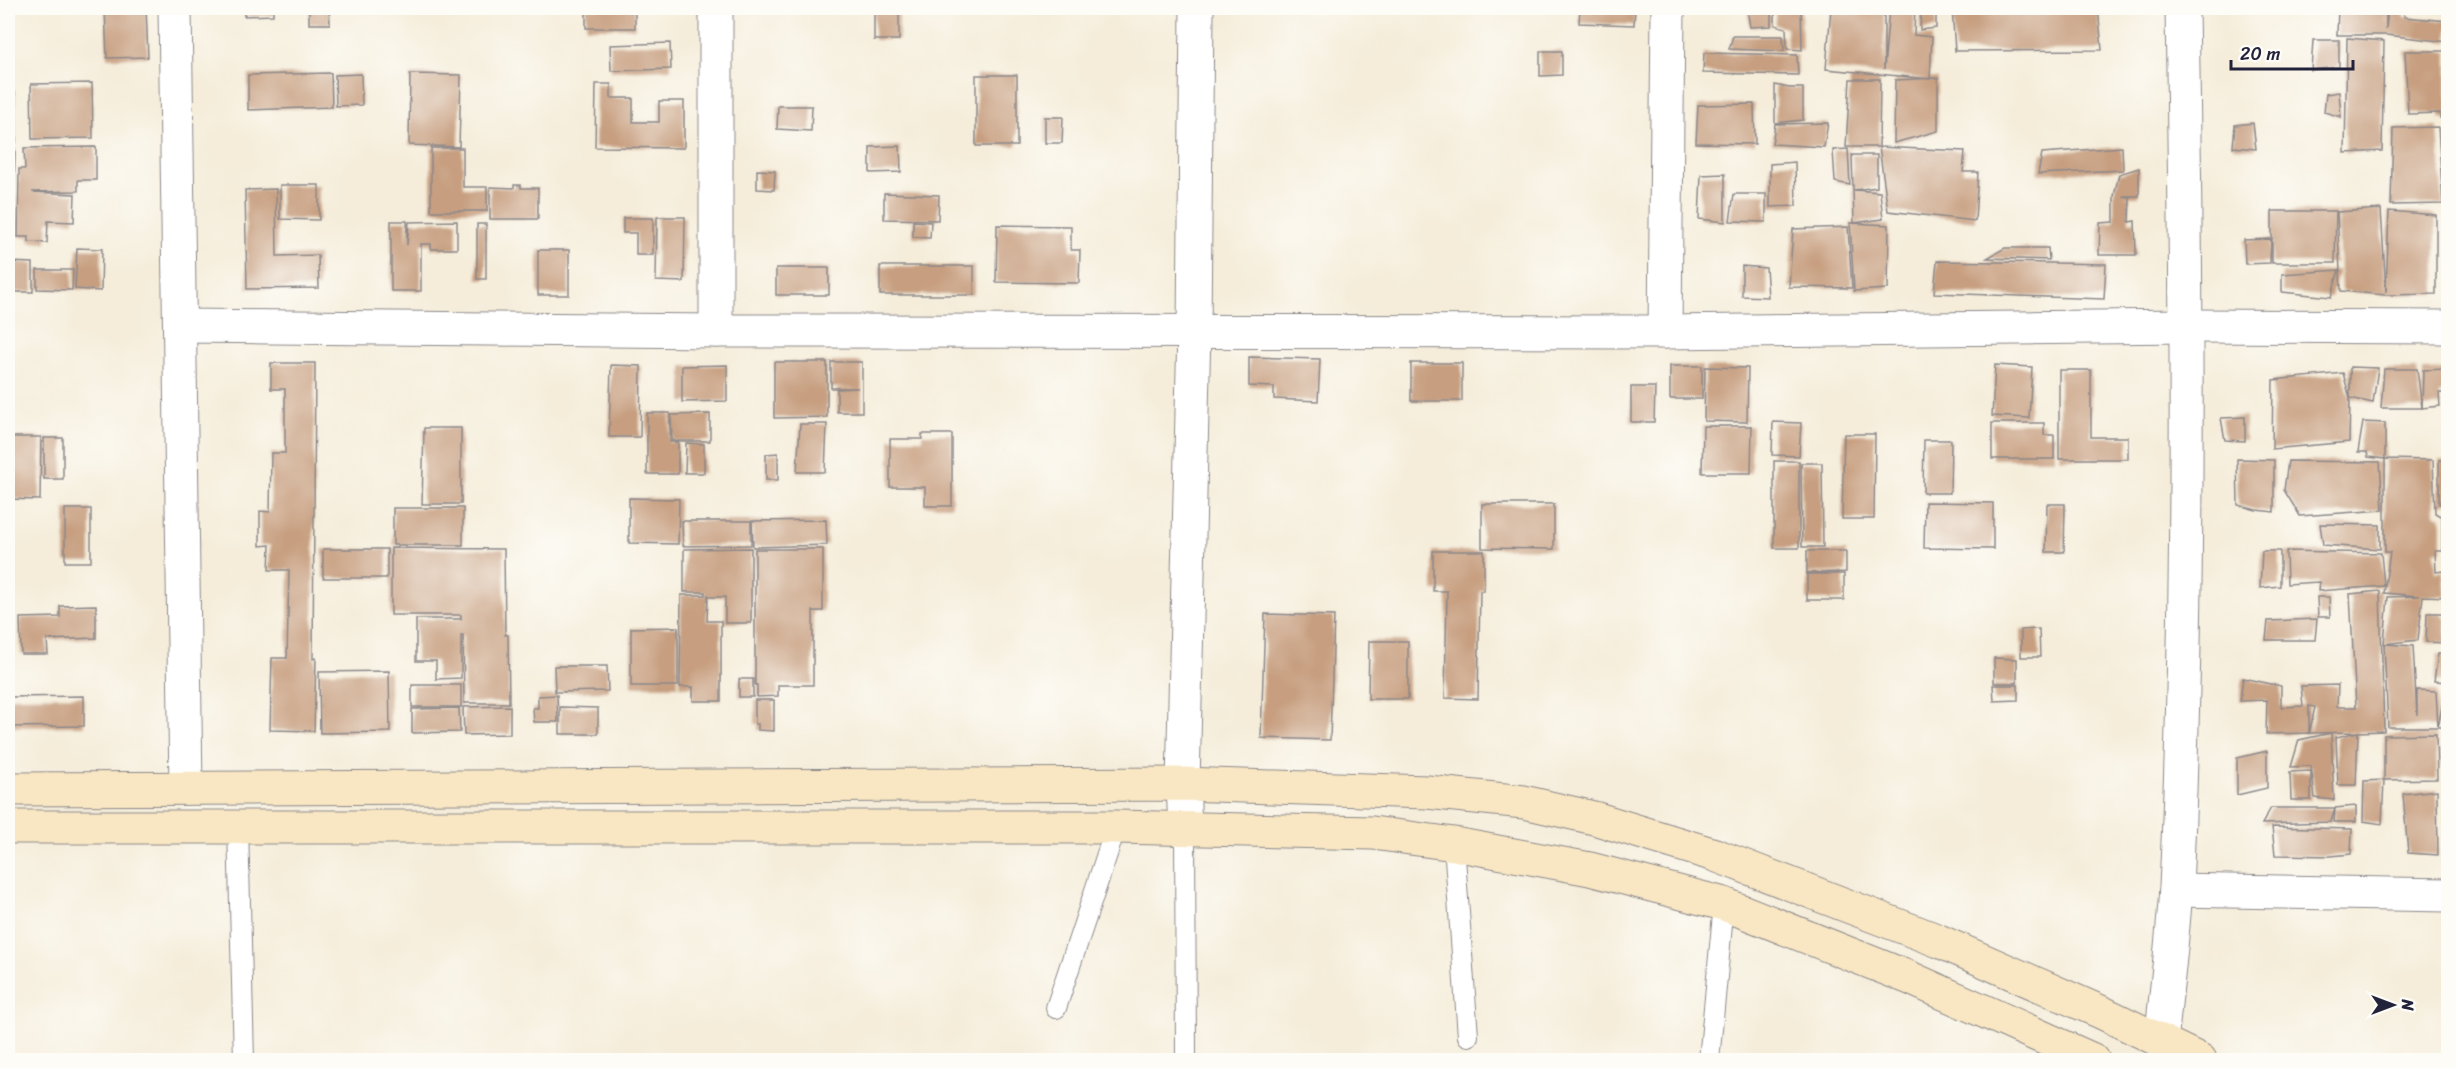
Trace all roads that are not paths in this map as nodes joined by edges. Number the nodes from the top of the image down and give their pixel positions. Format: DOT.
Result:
graph roads {
  1 [pos="175,8"];
  2 [pos="716,8"];
  3 [pos="1197,8"];
  4 [pos="1668,8"];
  5 [pos="2182,8"];
  6 [pos="180,326"];
  7 [pos="2187,326"];
  8 [pos="2448,327"];
  9 [pos="1194,330"];
  10 [pos="716,331"];
  11 [pos="1665,332"];
  12 [pos="1183,784"];
  13 [pos="8,789"];
  14 [pos="186,789"];
  15 [pos="8,826"];
  16 [pos="238,826"];
  17 [pos="1116,828"];
  18 [pos="1185,828"];
  19 [pos="1454,844"];
  20 [pos="2176,890"];
  21 [pos="2448,895"];
  22 [pos="1724,904"];
  23 [pos="1056,1008"];
  24 [pos="1467,1036"];
  25 [pos="2161,1043"];
  26 [pos="244,1060"];
  27 [pos="1186,1060"];
  28 [pos="1709,1060"];
  29 [pos="2093,1060"];
  30 [pos="2200,1060"];
  1 -- 6 [label="street"];
  2 -- 10 [label="street"];
  3 -- 9 [label="street"];
  4 -- 11 [label="street"];
  5 -- 7 [label="street"];
  6 -- 10 [label="street"];
  6 -- 14 [label="street"];
  7 -- 8 [label="street"];
  7 -- 11 [label="street"];
  7 -- 20 [label="street"];
  9 -- 10 [label="street"];
  9 -- 11 [label="street"];
  9 -- 12 [label="street"];
  12 -- 14 [label="street"];
  12 -- 18 [label="street"];
  12 -- 25 [label="street"];
  13 -- 14 [label="street"];
  15 -- 16 [label="street"];
  16 -- 17 [label="street"];
  16 -- 26 [label="lane"];
  17 -- 18 [label="street"];
  17 -- 23 [label="lane"];
  18 -- 19 [label="street"];
  18 -- 27 [label="lane"];
  19 -- 22 [label="street"];
  19 -- 24 [label="lane"];
  20 -- 21 [label="street"];
  20 -- 25 [label="street"];
  22 -- 28 [label="lane"];
  22 -- 29 [label="street"];
  25 -- 30 [label="street"];
}
